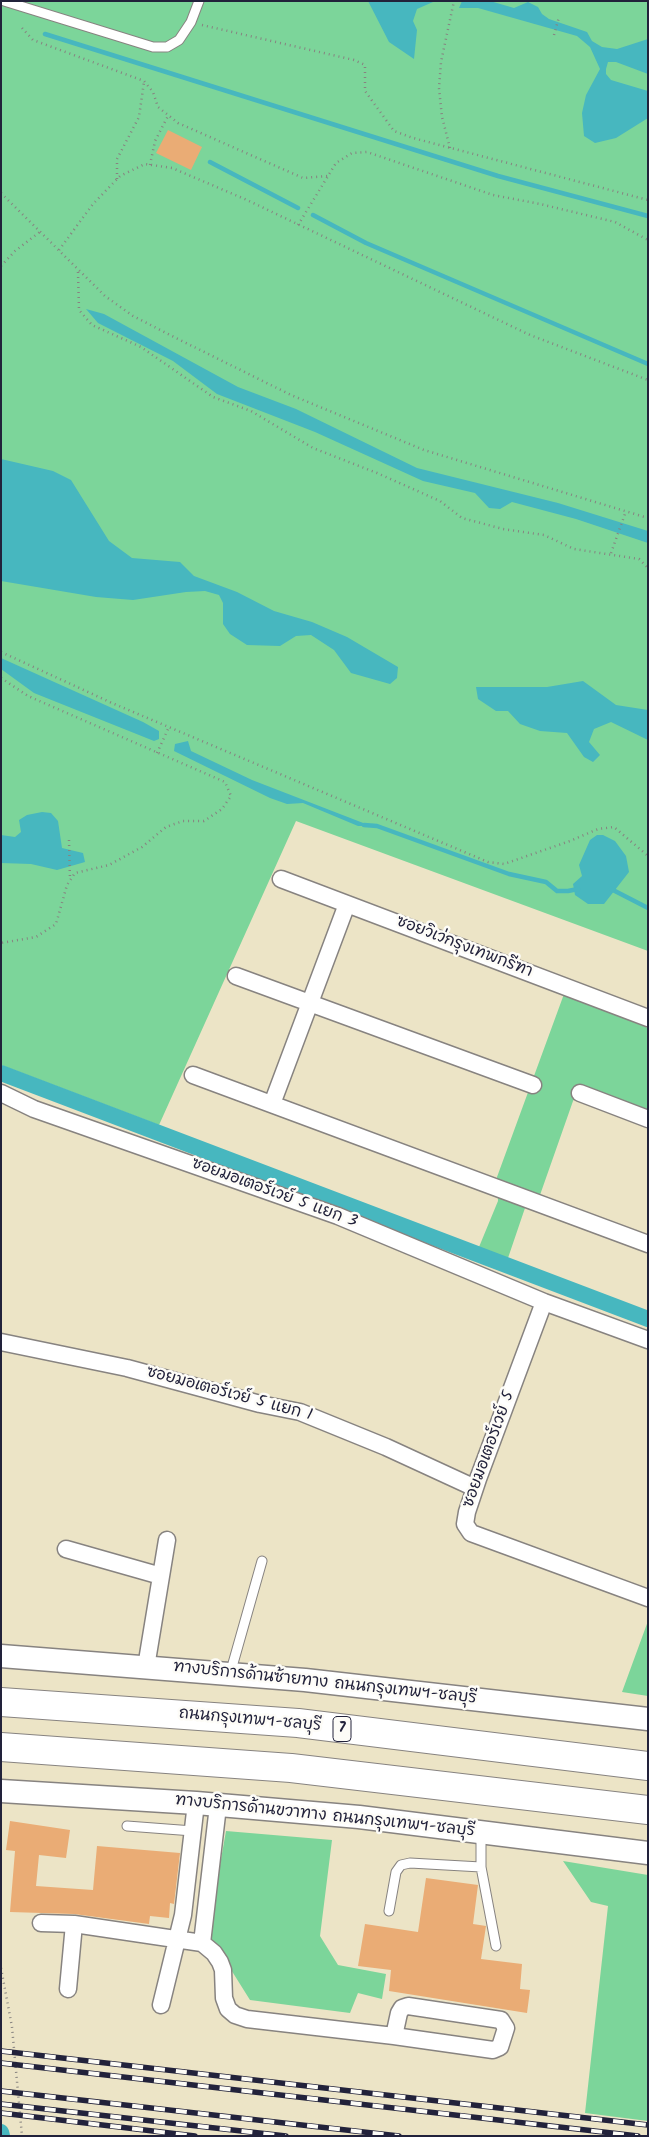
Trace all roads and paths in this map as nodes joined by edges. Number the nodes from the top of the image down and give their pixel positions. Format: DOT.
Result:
graph roads {
  1 [pos="4,1"];
  2 [pos="199,1"];
  3 [pos="454,1"];
  4 [pos="560,17"];
  5 [pos="191,22"];
  6 [pos="22,28"];
  7 [pos="554,35"];
  8 [pos="144,81"];
  9 [pos="168,116"];
  10 [pos="450,148"];
  11 [pos="150,165"];
  12 [pos="328,176"];
  13 [pos="117,179"];
  14 [pos="1,193"];
  15 [pos="648,200"];
  16 [pos="298,225"];
  17 [pos="41,231"];
  18 [pos="648,240"];
  19 [pos="59,250"];
  20 [pos="1,266"];
  21 [pos="78,271"];
  22 [pos="648,380"];
  23 [pos="626,511"];
  24 [pos="648,518"];
  25 [pos="611,553"];
  26 [pos="648,568"];
  27 [pos="1,652"];
  28 [pos="1,678"];
  29 [pos="169,727"];
  30 [pos="158,752"];
  31 [pos="69,840"];
  32 [pos="648,856"];
  33 [pos="281,879"];
  34 [pos="70,880"];
  35 [pos="347,904"];
  36 [pos="1,943"];
  37 [pos="236,976"];
  38 [pos="310,1003"];
  39 [pos="648,1018"];
  40 [pos="193,1075"];
  41 [pos="533,1085"];
  42 [pos="1,1093"];
  43 [pos="580,1093"];
  44 [pos="272,1104"];
  45 [pos="648,1119"];
  46 [pos="648,1244"];
  47 [pos="544,1302"];
  48 [pos="648,1340"];
  49 [pos="1,1342"];
  50 [pos="475,1488"];
  51 [pos="167,1540"];
  52 [pos="66,1548"];
  53 [pos="262,1561"];
  54 [pos="161,1576"];
  55 [pos="648,1598"];
  56 [pos="1,1656"];
  57 [pos="146,1666"];
  58 [pos="230,1674"];
  59 [pos="1,1702"];
  60 [pos="648,1719"];
  61 [pos="1,1747"];
  62 [pos="648,1766"];
  63 [pos="1,1791"];
  64 [pos="196,1803"];
  65 [pos="218,1806"];
  66 [pos="648,1810"];
  67 [pos="127,1826"];
  68 [pos="193,1832"];
  69 [pos="482,1832"];
  70 [pos="648,1853"];
  71 [pos="481,1867"];
  72 [pos="389,1911"];
  73 [pos="41,1923"];
  74 [pos="74,1924"];
  75 [pos="178,1938"];
  76 [pos="202,1943"];
  77 [pos="496,1946"];
  78 [pos="1,1968"];
  79 [pos="68,1989"];
  80 [pos="161,2005"];
  81 [pos="394,2036"];
  82 [pos="22,2136"];
  1 -- 5 [label="lane"];
  2 -- 5 [label="lane"];
  3 -- 10 [label="path"];
  4 -- 7 [label="path"];
  5 -- 10 [label="path"];
  6 -- 8 [label="path"];
  8 -- 9 [label="path"];
  8 -- 13 [label="path"];
  9 -- 11 [label="path"];
  9 -- 12 [label="path"];
  10 -- 15 [label="path"];
  11 -- 13 [label="path"];
  11 -- 16 [label="path"];
  12 -- 16 [label="path"];
  12 -- 18 [label="path"];
  13 -- 19 [label="path"];
  14 -- 17 [label="path"];
  16 -- 22 [label="path"];
  17 -- 19 [label="path"];
  17 -- 20 [label="path"];
  19 -- 21 [label="path"];
  21 -- 23 [label="path"];
  21 -- 25 [label="path"];
  23 -- 24 [label="path"];
  23 -- 25 [label="path"];
  25 -- 26 [label="path"];
  27 -- 29 [label="path"];
  28 -- 30 [label="path"];
  29 -- 30 [label="path"];
  29 -- 32 [label="path"];
  30 -- 34 [label="path"];
  31 -- 34 [label="path"];
  33 -- 35 [label="street, ซอยวิเว่กรุงเทพกรีฑา"];
  34 -- 36 [label="path"];
  35 -- 38 [label="street"];
  35 -- 39 [label="street, ซอยวิเว่กรุงเทพกรีฑา"];
  37 -- 38 [label="street"];
  38 -- 41 [label="street"];
  38 -- 44 [label="street"];
  40 -- 44 [label="street"];
  42 -- 47 [label="street, ซอยมอเตอร์เวย์ 5 แยก 3"];
  43 -- 45 [label="street"];
  44 -- 46 [label="street"];
  47 -- 48 [label="street, ซอยมอเตอร์เวย์ 5 แยก 3"];
  47 -- 50 [label="street, ซอยมอเตอร์เวย์ 5"];
  49 -- 50 [label="street, ซอยมอเตอร์เวย์ 5 แยก 1"];
  50 -- 55 [label="street, ซอยมอเตอร์เวย์ 5"];
  51 -- 54 [label="street"];
  52 -- 54 [label="street"];
  53 -- 58 [label="lane"];
  54 -- 57 [label="street"];
  56 -- 57 [label="main road, ทางบริการด้านซ้ายทาง ถนนกรุงเทพฯ-ชลบุรี"];
  57 -- 58 [label="main road, ทางบริการด้านซ้ายทาง ถนนกรุงเทพฯ-ชลบุรี"];
  58 -- 60 [label="main road, ทางบริการด้านซ้ายทาง ถนนกรุงเทพฯ-ชลบุรี"];
  59 -- 62 [label="highway, ถนนกรุงเทพฯ-ชลบุรี / 7"];
  61 -- 66 [label="highway"];
  63 -- 64 [label="main road, ทางบริการด้านขวาทาง ถนนกรุงเทพฯ-ชลบุรี"];
  64 -- 65 [label="main road, ทางบริการด้านขวาทาง ถนนกรุงเทพฯ-ชลบุรี"];
  64 -- 68 [label="street"];
  65 -- 69 [label="main road, ทางบริการด้านขวาทาง ถนนกรุงเทพฯ-ชลบุรี"];
  65 -- 76 [label="street"];
  67 -- 68 [label="lane"];
  68 -- 75 [label="street"];
  69 -- 70 [label="main road, ทางบริการด้านขวาทาง ถนนกรุงเทพฯ-ชลบุรี"];
  69 -- 71 [label="lane"];
  71 -- 72 [label="lane"];
  71 -- 77 [label="lane"];
  73 -- 74 [label="street"];
  74 -- 75 [label="street"];
  74 -- 79 [label="street"];
  75 -- 76 [label="street"];
  75 -- 80 [label="street"];
  76 -- 81 [label="street"];
  78 -- 82 [label="path"];
  81 -- 81 [label="street"];
}
